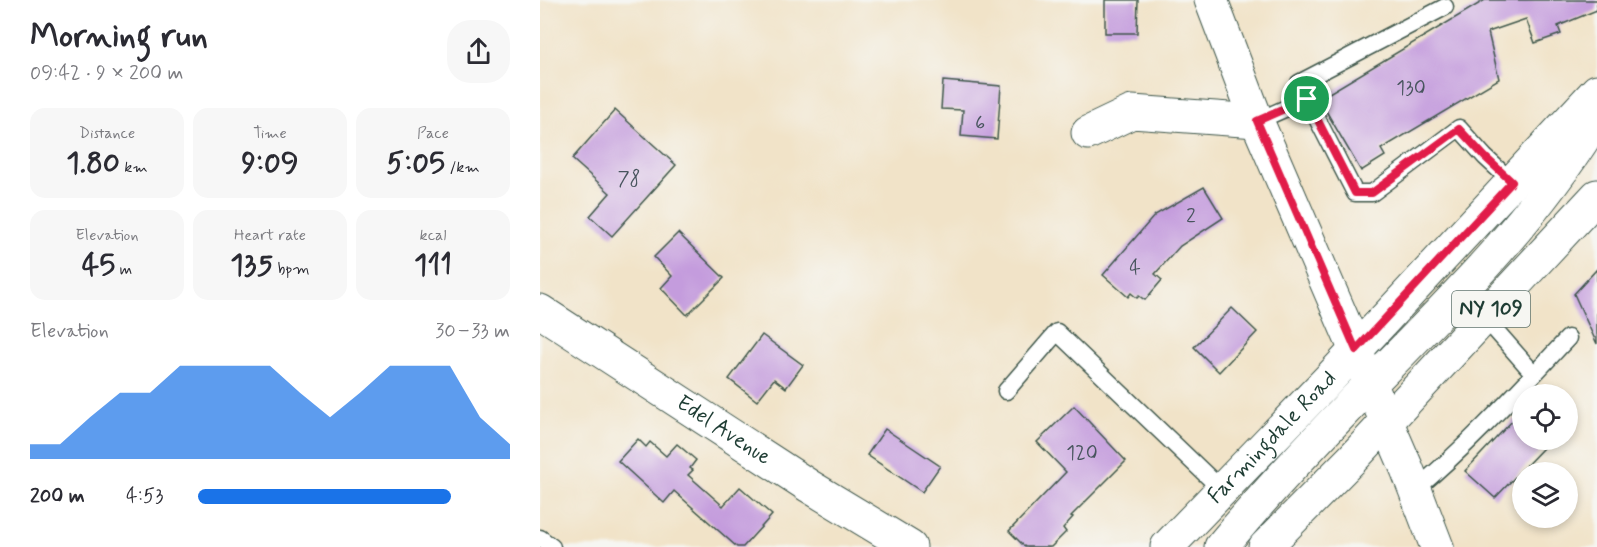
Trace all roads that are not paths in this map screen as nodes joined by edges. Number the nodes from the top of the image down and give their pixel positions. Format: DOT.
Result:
graph roads {
  1 [pos="1211,0"];
  2 [pos="1446,7"];
  3 [pos="1597,91"];
  4 [pos="1307,99"];
  5 [pos="1597,117"];
  6 [pos="1257,121"];
  7 [pos="1088,133"];
  8 [pos="1512,182"];
  9 [pos="1597,196"];
  10 [pos="540,311"];
  11 [pos="1484,317"];
  12 [pos="1568,338"];
  13 [pos="1356,350"];
  14 [pos="1534,374"];
  15 [pos="1370,384"];
  16 [pos="1006,391"];
  17 [pos="1386,423"];
  18 [pos="1222,490"];
  19 [pos="1415,490"];
  20 [pos="540,538"];
  21 [pos="552,547"];
  22 [pos="910,547"];
  23 [pos="1167,547"];
  24 [pos="1221,547"];
  25 [pos="1265,547"];
  26 [pos="1437,547"];
  1 -- 6 [label="main road"];
  2 -- 4 [label="lane"];
  3 -- 8 [label="main road, Farmingdale Road / NY 109"];
  4 -- 6 [label="lane"];
  4 -- 8 [label="lane"];
  5 -- 15 [label="main road"];
  6 -- 7 [label="main road"];
  6 -- 13 [label="main road"];
  8 -- 13 [label="main road, Farmingdale Road / NY 109"];
  9 -- 11 [label="main road, NY 109"];
  10 -- 22 [label="main road, Edel Avenue"];
  11 -- 14 [label="lane"];
  11 -- 17 [label="main road, NY 109"];
  12 -- 14 [label="lane"];
  13 -- 15 [label="main road"];
  13 -- 18 [label="main road, Farmingdale Road / NY 109"];
  14 -- 19 [label="lane"];
  15 -- 17 [label="main road"];
  15 -- 24 [label="main road"];
  16 -- 18 [label="lane"];
  17 -- 19 [label="main road"];
  17 -- 25 [label="main road, NY 109"];
  18 -- 23 [label="main road, Farmingdale Road / NY 109"];
  19 -- 26 [label="main road"];
  20 -- 21 [label="lane"];
}
